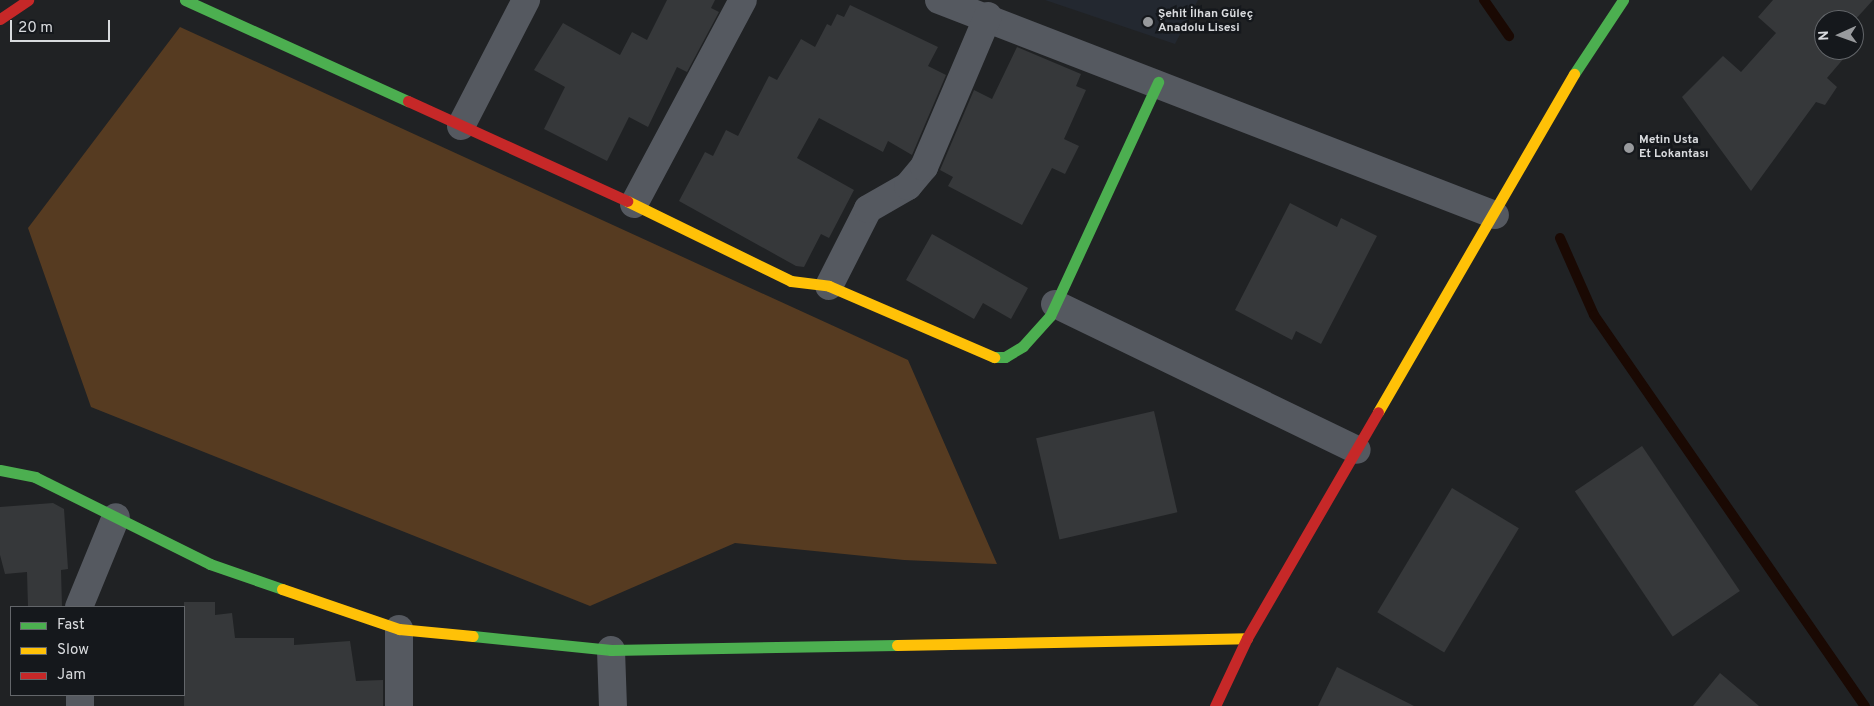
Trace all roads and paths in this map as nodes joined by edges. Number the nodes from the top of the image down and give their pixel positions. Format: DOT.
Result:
graph roads {
  1 [pos="28,0"];
  2 [pos="186,0"];
  3 [pos="526,0"];
  4 [pos="743,0"];
  5 [pos="939,0"];
  6 [pos="1624,0"];
  7 [pos="988,16"];
  8 [pos="0,19"];
  9 [pos="1158,82"];
  10 [pos="461,126"];
  11 [pos="634,204"];
  12 [pos="1494,215"];
  13 [pos="829,286"];
  14 [pos="1055,304"];
  15 [pos="1357,450"];
  16 [pos="0,470"];
  17 [pos="116,516"];
  18 [pos="79,606"];
  19 [pos="399,629"];
  20 [pos="1247,638"];
  21 [pos="611,650"];
  22 [pos="399,706"];
  23 [pos="613,706"];
  24 [pos="1215,706"];
  1 -- 8 [label="street"];
  2 -- 10 [label="street"];
  3 -- 10 [label="street"];
  4 -- 11 [label="street"];
  5 -- 7 [label="street"];
  6 -- 12 [label="street"];
  7 -- 9 [label="street"];
  7 -- 13 [label="street"];
  9 -- 12 [label="street"];
  9 -- 14 [label="street"];
  10 -- 11 [label="street"];
  11 -- 13 [label="street"];
  12 -- 15 [label="street"];
  13 -- 14 [label="street"];
  14 -- 15 [label="street"];
  15 -- 20 [label="street"];
  16 -- 17 [label="street"];
  17 -- 18 [label="street"];
  17 -- 19 [label="street"];
  19 -- 21 [label="street"];
  19 -- 22 [label="street"];
  20 -- 21 [label="street"];
  20 -- 24 [label="street"];
  21 -- 23 [label="street"];
}
